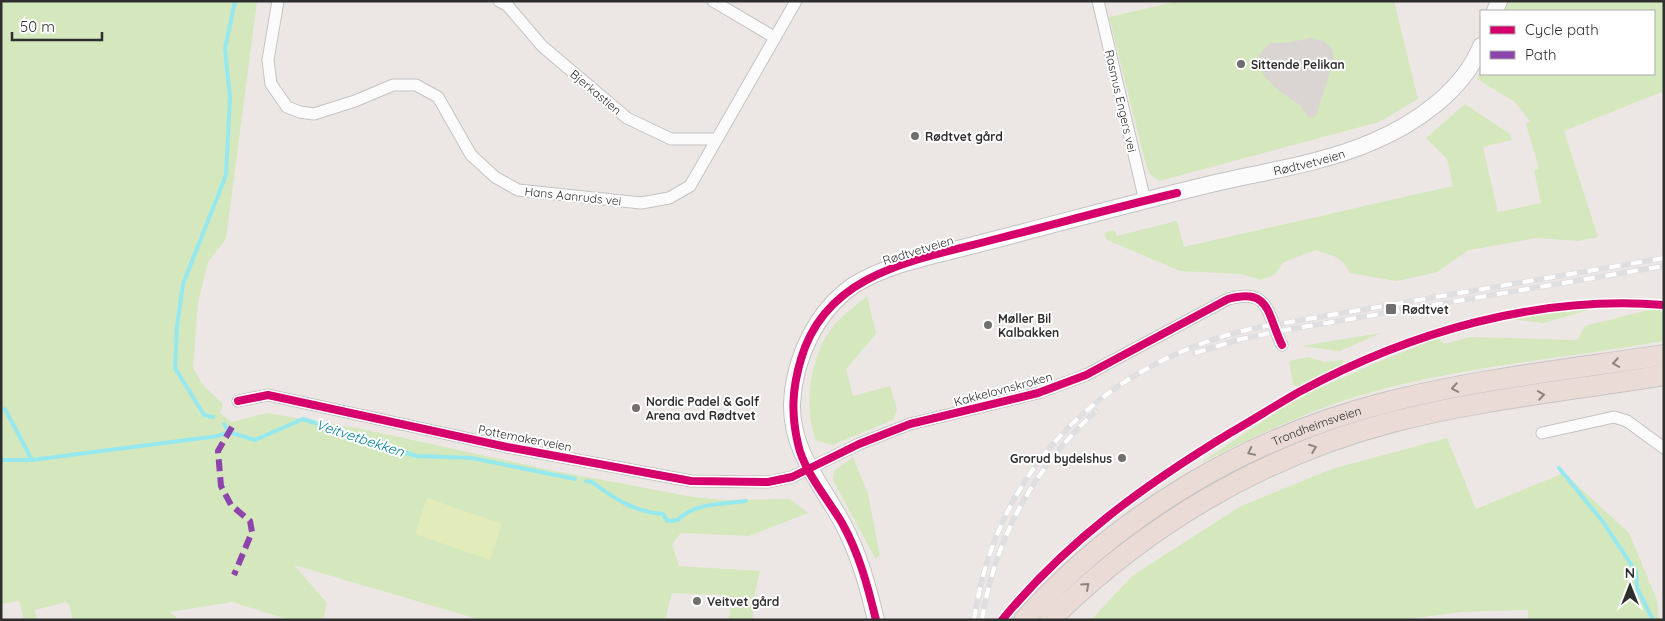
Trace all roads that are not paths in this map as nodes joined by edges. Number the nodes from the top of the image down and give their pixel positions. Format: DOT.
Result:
graph roads {
  1 [pos="278,1"];
  2 [pos="499,1"];
  3 [pos="712,1"];
  4 [pos="796,1"];
  5 [pos="1098,1"];
  6 [pos="774,37"];
  7 [pos="1480,48"];
  8 [pos="715,140"];
  9 [pos="1145,201"];
  10 [pos="1282,345"];
  11 [pos="1664,355"];
  12 [pos="1664,375"];
  13 [pos="238,401"];
  14 [pos="1542,433"];
  15 [pos="1664,448"];
  16 [pos="809,470"];
  17 [pos="876,620"];
  18 [pos="1024,620"];
  19 [pos="1050,620"];
  1 -- 8 [label="street, Hans Aanruds vei"];
  2 -- 8 [label="street, Bjerkastien"];
  3 -- 6 [label="street"];
  4 -- 6 [label="street, Hans Aanruds vei"];
  5 -- 9 [label="street, Rasmus Engers vei"];
  6 -- 8 [label="street, Hans Aanruds vei"];
  7 -- 9 [label="street, Rødtvetveien"];
  9 -- 16 [label="street, Rødtvetveien"];
  10 -- 16 [label="street, Kakkelovnskroken"];
  11 -- 18 [label="highway, Trondheimsveien, one-way"];
  19 -- 12 [label="highway, Trondheimsveien, one-way"];
  13 -- 16 [label="street, Pottemakerveien"];
  14 -- 15 [label="street"];
  16 -- 17 [label="street, Rødtvetveien"];
}
